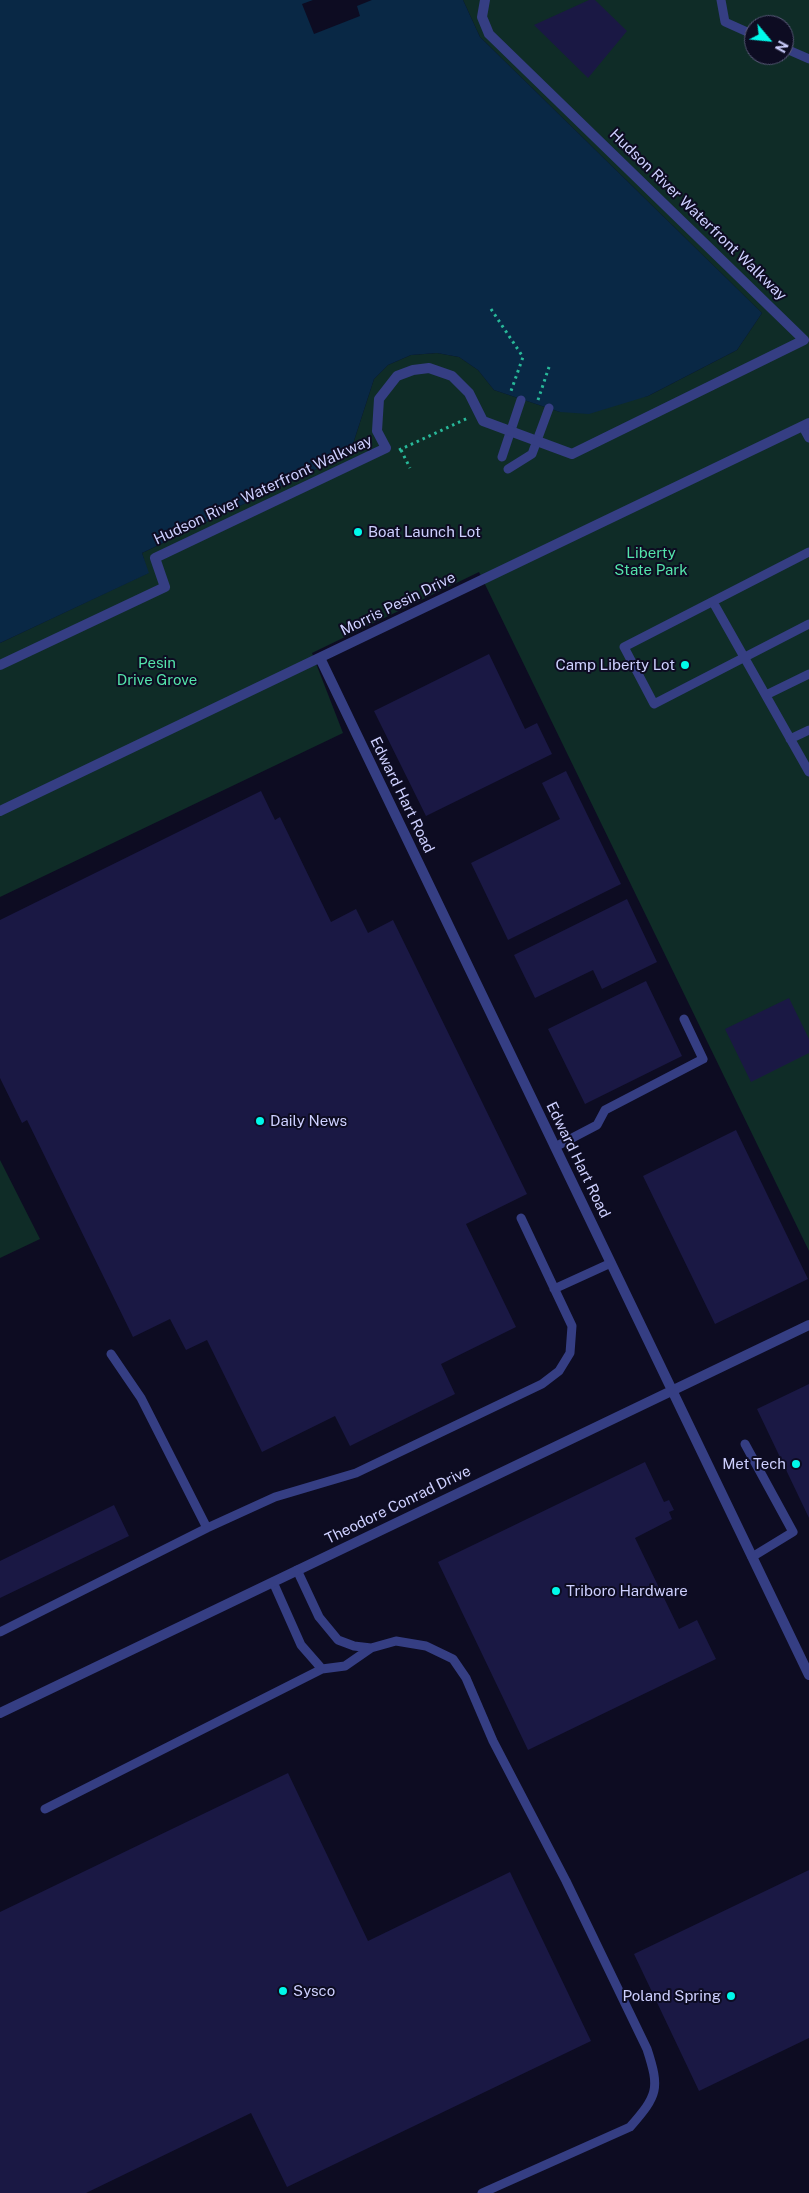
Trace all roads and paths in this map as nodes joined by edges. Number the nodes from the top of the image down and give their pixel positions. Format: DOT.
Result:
graph roads {
  1 [pos="485,0"];
  2 [pos="721,0"];
  3 [pos="744,30"];
  4 [pos="794,52"];
  5 [pos="809,59"];
  6 [pos="490,308"];
  7 [pos="511,392"];
  8 [pos="521,400"];
  9 [pos="549,408"];
  10 [pos="479,412"];
  11 [pos="806,425"];
  12 [pos="511,432"];
  13 [pos="809,438"];
  14 [pos="536,441"];
  15 [pos="386,448"];
  16 [pos="401,450"];
  17 [pos="502,457"];
  18 [pos="410,468"];
  19 [pos="508,469"];
  20 [pos="809,552"];
  21 [pos="713,602"];
  22 [pos="809,624"];
  23 [pos="320,658"];
  24 [pos="744,658"];
  25 [pos="0,665"];
  26 [pos="809,674"];
  27 [pos="766,695"];
  28 [pos="809,730"];
  29 [pos="790,739"];
  30 [pos="809,772"];
  31 [pos="0,812"];
  32 [pos="684,1019"];
  33 [pos="555,1147"];
  34 [pos="521,1218"];
  35 [pos="611,1263"];
  36 [pos="554,1289"];
  37 [pos="809,1324"];
  38 [pos="111,1354"];
  39 [pos="672,1390"];
  40 [pos="745,1444"];
  41 [pos="207,1528"];
  42 [pos="752,1556"];
  43 [pos="297,1570"];
  44 [pos="273,1582"];
  45 [pos="0,1632"];
  46 [pos="371,1648"];
  47 [pos="322,1668"];
  48 [pos="809,1675"];
  49 [pos="0,1714"];
  50 [pos="45,1809"];
  51 [pos="482,2193"];
  1 -- 14 [label="street, Hudson River Waterfront Walkway"];
  2 -- 3 [label="lane"];
  4 -- 5 [label="lane"];
  6 -- 7 [label="path"];
  8 -- 12 [label="lane"];
  9 -- 14 [label="lane"];
  10 -- 12 [label="street, Hudson River Waterfront Walkway"];
  10 -- 15 [label="street, Hudson River Waterfront Walkway"];
  10 -- 16 [label="path"];
  11 -- 13 [label="lane"];
  11 -- 23 [label="street, Morris Pesin Drive"];
  12 -- 14 [label="street, Hudson River Waterfront Walkway"];
  12 -- 17 [label="lane"];
  14 -- 19 [label="lane"];
  15 -- 16 [label="path"];
  15 -- 25 [label="street, Hudson River Waterfront Walkway"];
  16 -- 18 [label="path"];
  20 -- 21 [label="lane"];
  21 -- 24 [label="lane"];
  21 -- 24 [label="lane"];
  22 -- 24 [label="lane"];
  23 -- 31 [label="street, Morris Pesin Drive"];
  23 -- 33 [label="street, Edward Hart Road"];
  24 -- 27 [label="lane"];
  26 -- 27 [label="lane"];
  27 -- 29 [label="lane"];
  28 -- 29 [label="lane"];
  29 -- 30 [label="lane"];
  32 -- 33 [label="lane"];
  33 -- 35 [label="street, Edward Hart Road"];
  34 -- 36 [label="lane"];
  35 -- 36 [label="lane"];
  35 -- 39 [label="street, Edward Hart Road"];
  36 -- 41 [label="lane"];
  37 -- 39 [label="street, Theodore Conrad Drive"];
  38 -- 41 [label="lane"];
  39 -- 42 [label="street, Edward Hart Road"];
  39 -- 43 [label="street, Theodore Conrad Drive"];
  40 -- 42 [label="lane"];
  41 -- 45 [label="lane"];
  42 -- 48 [label="street, Edward Hart Road"];
  43 -- 44 [label="street, Theodore Conrad Drive"];
  43 -- 46 [label="lane"];
  44 -- 47 [label="lane"];
  44 -- 49 [label="street, Theodore Conrad Drive"];
  46 -- 47 [label="lane"];
  46 -- 51 [label="lane"];
  47 -- 50 [label="lane"];
}
